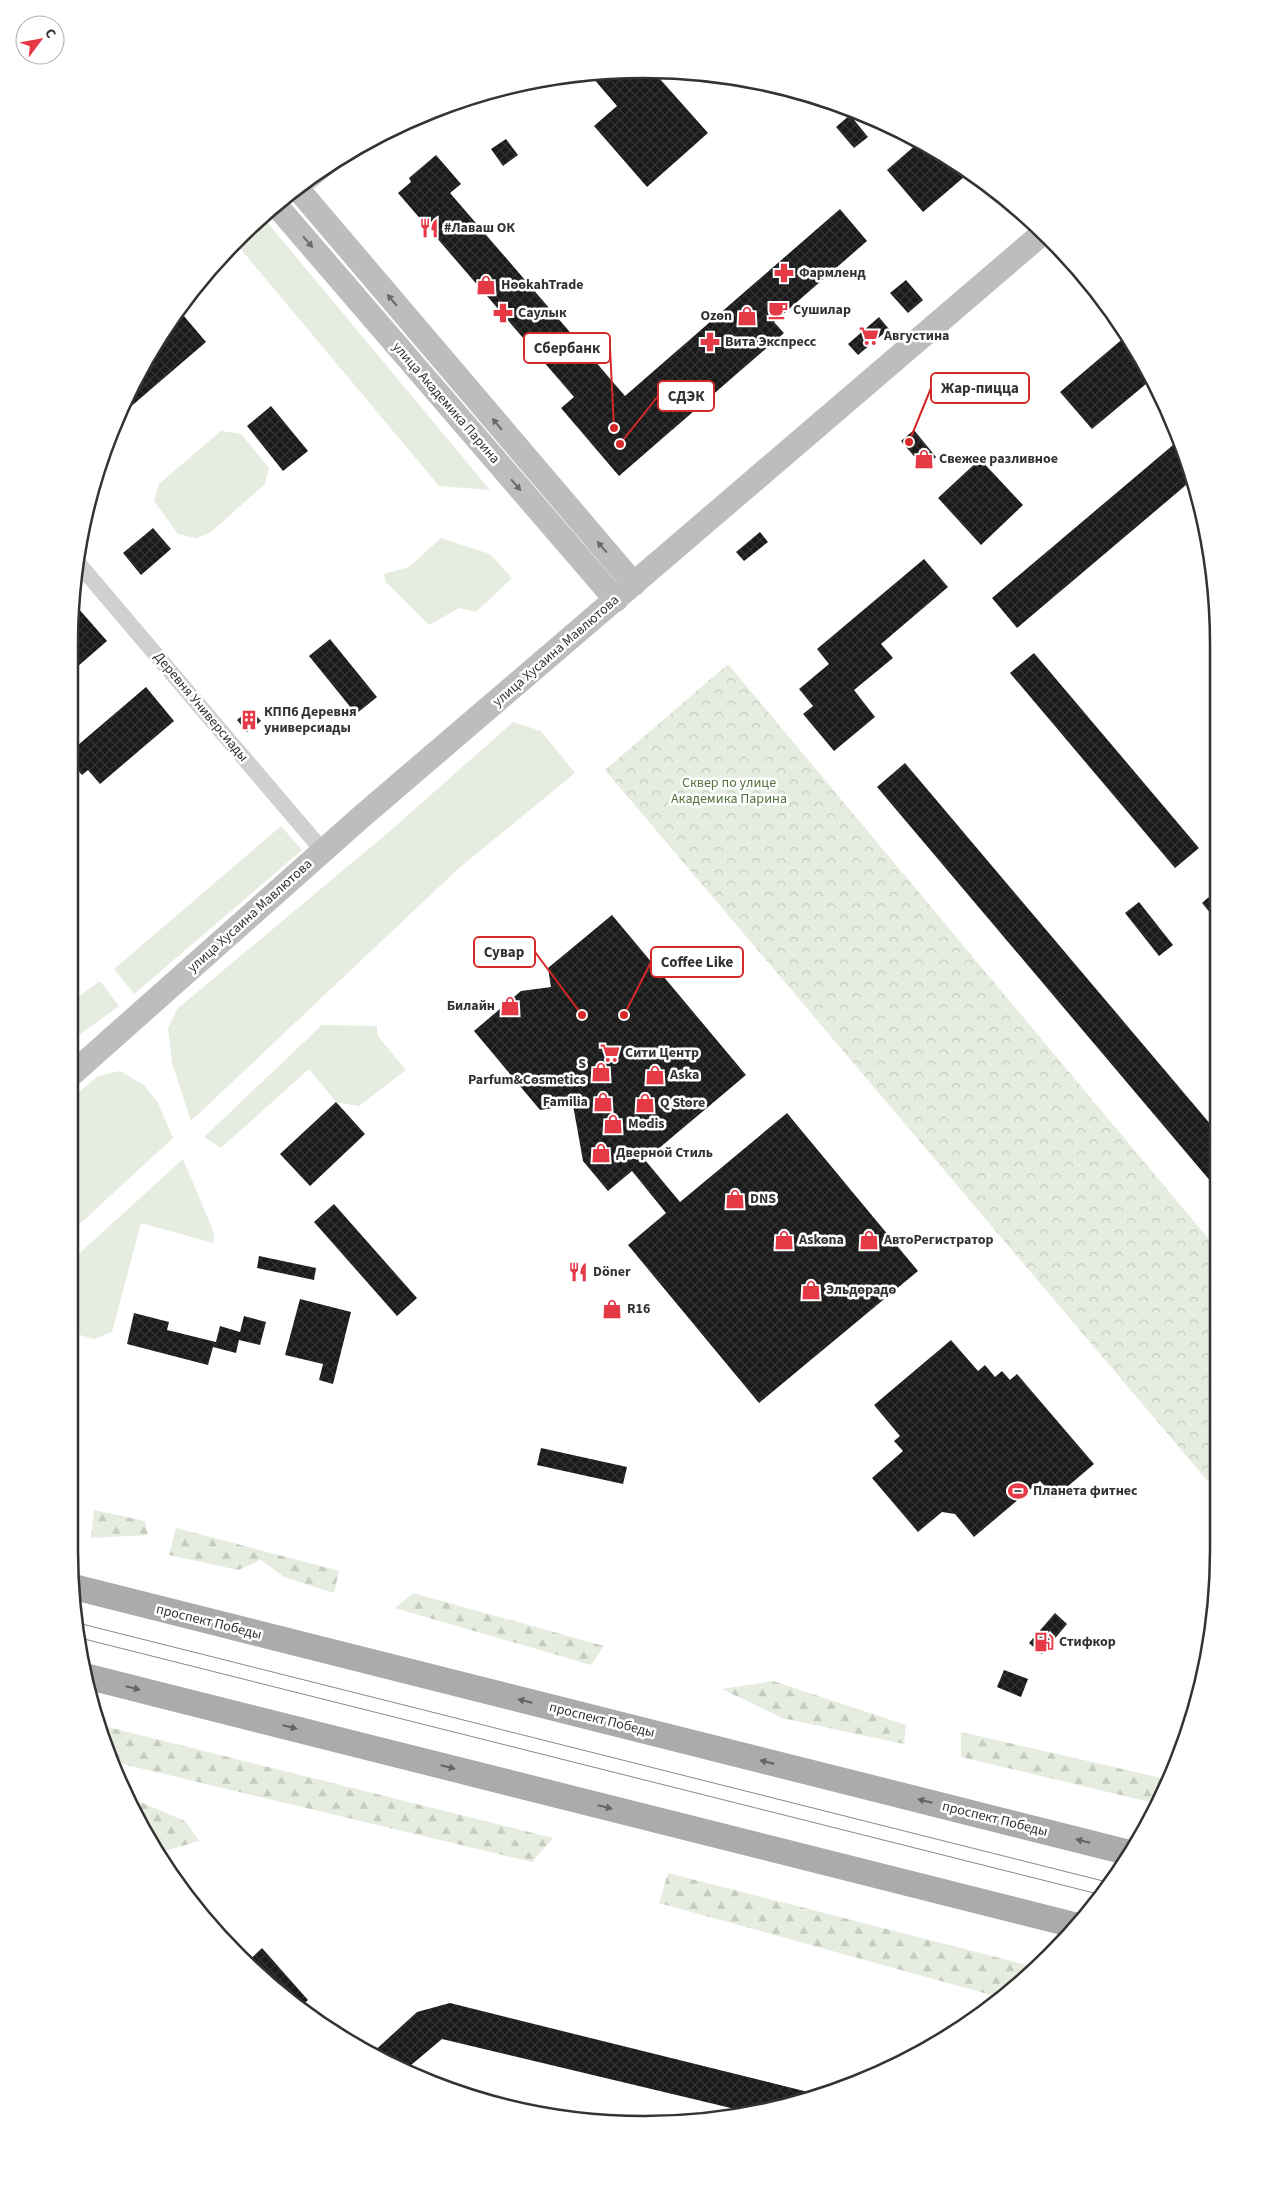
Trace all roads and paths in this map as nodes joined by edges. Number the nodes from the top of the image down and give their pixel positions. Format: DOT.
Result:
graph roads {
  1 [pos="301,193"];
  2 [pos="280,210"];
  3 [pos="1038,237"];
  4 [pos="82,568"];
  5 [pos="625,592"];
  6 [pos="323,851"];
  7 [pos="77,1070"];
  8 [pos="79,1589"];
  9 [pos="92,1678"];
  10 [pos="1123,1850"];
  11 [pos="1069,1924"];
  5 -- 1 [label="street, улица Академика Парина, one-way"];
  2 -- 5 [label="street, улица Академика Парина, one-way"];
  3 -- 5 [label="street, улица Хусаина Мавлютова"];
  4 -- 6 [label="street, Деревня Универсиады"];
  5 -- 6 [label="street, улица Хусаина Мавлютова"];
  6 -- 7 [label="street, улица Хусаина Мавлютова"];
  10 -- 8 [label="main road, проспект Победы, one-way"];
  9 -- 11 [label="main road, one-way"];
}
